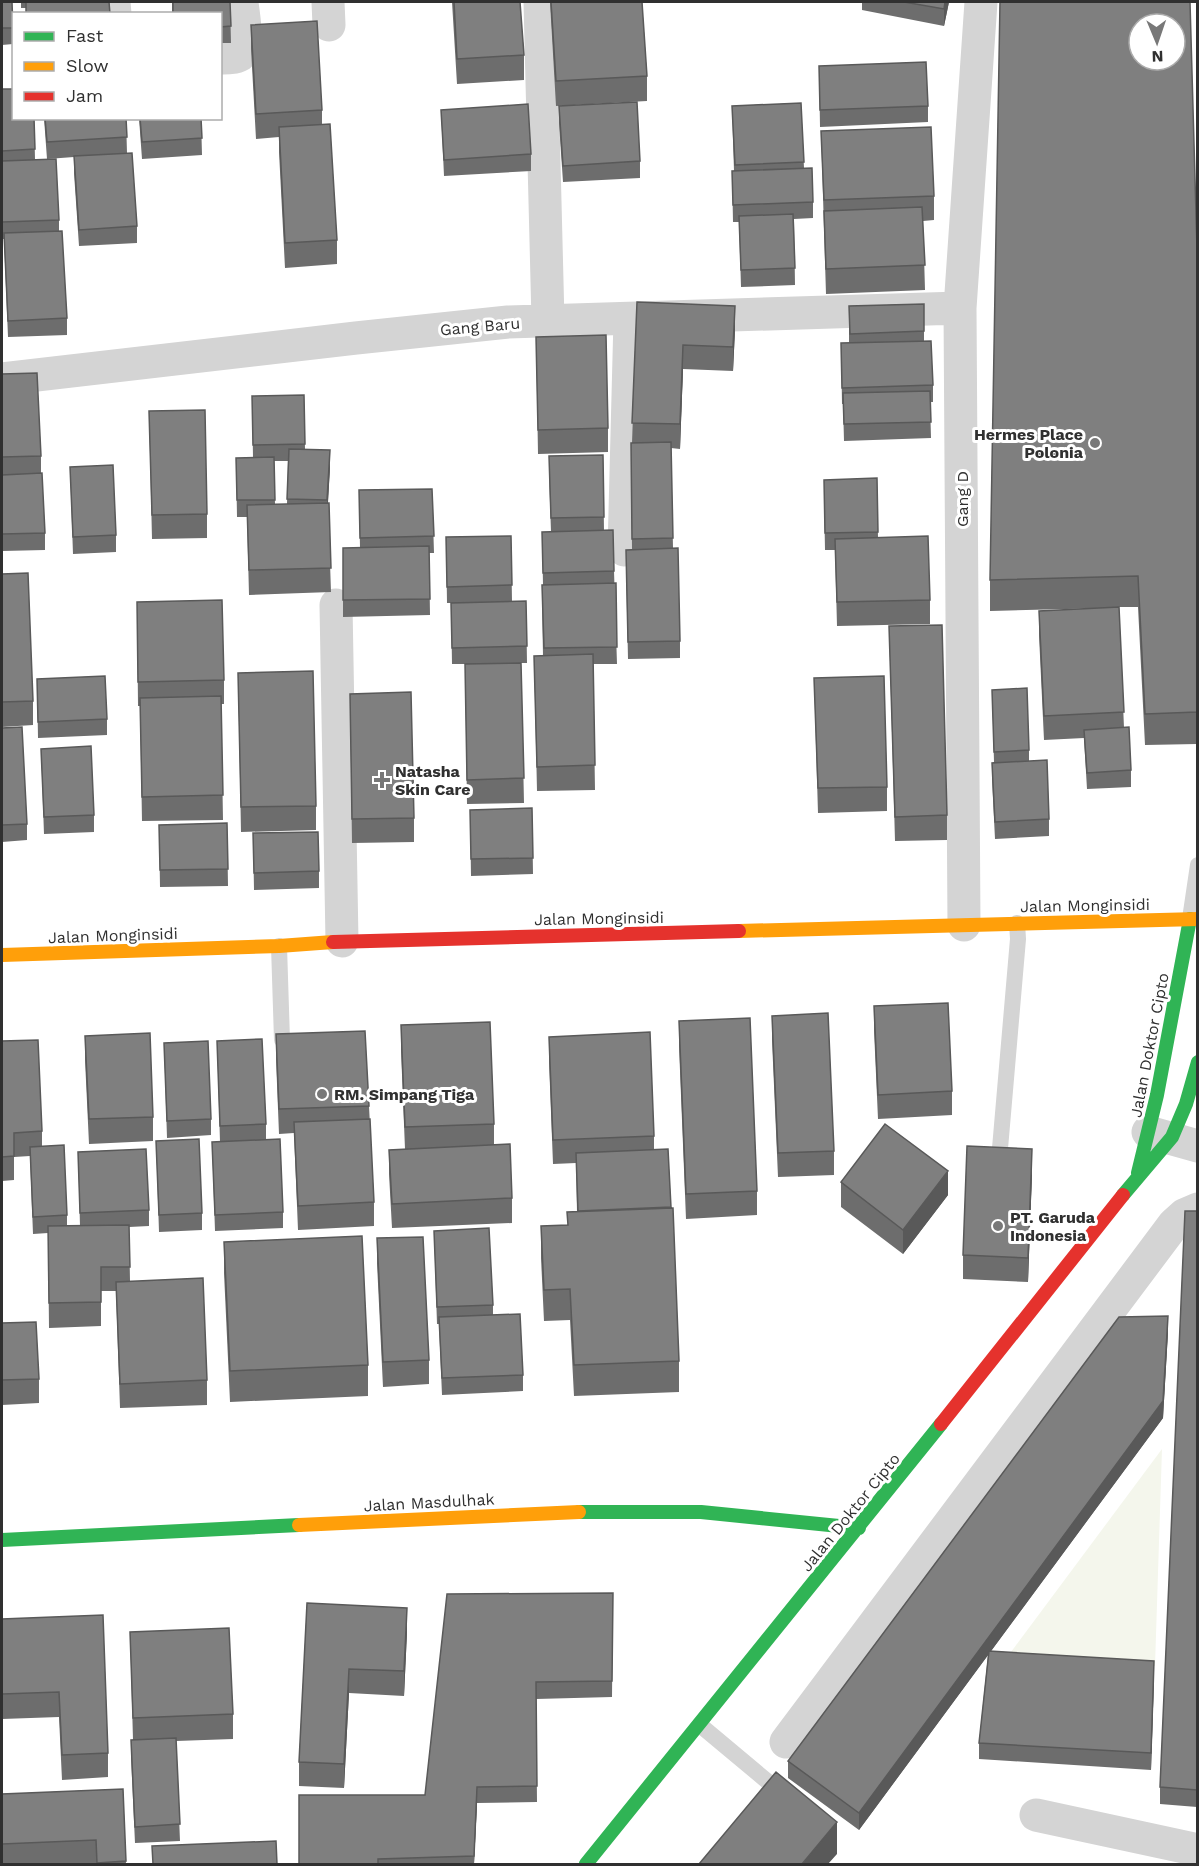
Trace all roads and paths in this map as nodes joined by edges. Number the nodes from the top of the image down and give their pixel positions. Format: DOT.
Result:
graph roads {
  1 [pos="242,2"];
  2 [pos="540,2"];
  3 [pos="981,2"];
  4 [pos="222,58"];
  5 [pos="960,308"];
  6 [pos="630,319"];
  7 [pos="548,321"];
  8 [pos="2,379"];
  9 [pos="624,550"];
  10 [pos="336,605"];
  11 [pos="1197,865"];
  12 [pos="1194,919"];
  13 [pos="1017,923"];
  14 [pos="964,925"];
  15 [pos="342,941"];
  16 [pos="279,946"];
  17 [pos="2,955"];
  18 [pos="282,1040"];
  19 [pos="1197,1062"];
  20 [pos="1180,1103"];
  21 [pos="1173,1138"];
  22 [pos="999,1160"];
  23 [pos="1137,1177"];
  24 [pos="1197,1209"];
  25 [pos="859,1528"];
  26 [pos="2,1540"];
  27 [pos="700,1725"];
  28 [pos="786,1743"];
  29 [pos="753,1812"];
  30 [pos="1036,1815"];
  31 [pos="1197,1850"];
  32 [pos="586,1864"];
  1 -- 4 [label="street"];
  2 -- 7 [label="street"];
  3 -- 5 [label="street, Gang D"];
  5 -- 6 [label="street, Gang Baru"];
  5 -- 14 [label="street, Gang D"];
  6 -- 7 [label="street, Gang Baru"];
  6 -- 9 [label="street"];
  7 -- 8 [label="street, Gang Baru"];
  10 -- 15 [label="street"];
  11 -- 12 [label="lane"];
  12 -- 13 [label="street, Jalan Monginsidi"];
  12 -- 20 [label="street, Jalan Doktor Cipto"];
  13 -- 14 [label="street, Jalan Monginsidi"];
  13 -- 22 [label="lane"];
  14 -- 15 [label="street, Jalan Monginsidi"];
  15 -- 16 [label="street, Jalan Monginsidi"];
  16 -- 17 [label="street, Jalan Monginsidi"];
  16 -- 18 [label="lane"];
  19 -- 20 [label="street, Jalan Doktor Cipto"];
  20 -- 21 [label="street, Jalan Doktor Cipto"];
  20 -- 21 [label="street, Jalan Doktor Cipto"];
  21 -- 23 [label="street, Jalan Doktor Cipto"];
  21 -- 23 [label="street, Jalan Doktor Cipto"];
  23 -- 25 [label="street, Jalan Doktor Cipto"];
  24 -- 28 [label="street"];
  25 -- 26 [label="street, Jalan Masdulhak"];
  25 -- 27 [label="street, Jalan Doktor Cipto"];
  27 -- 29 [label="lane"];
  27 -- 32 [label="street, Jalan Doktor Cipto"];
  30 -- 31 [label="street"];
}
